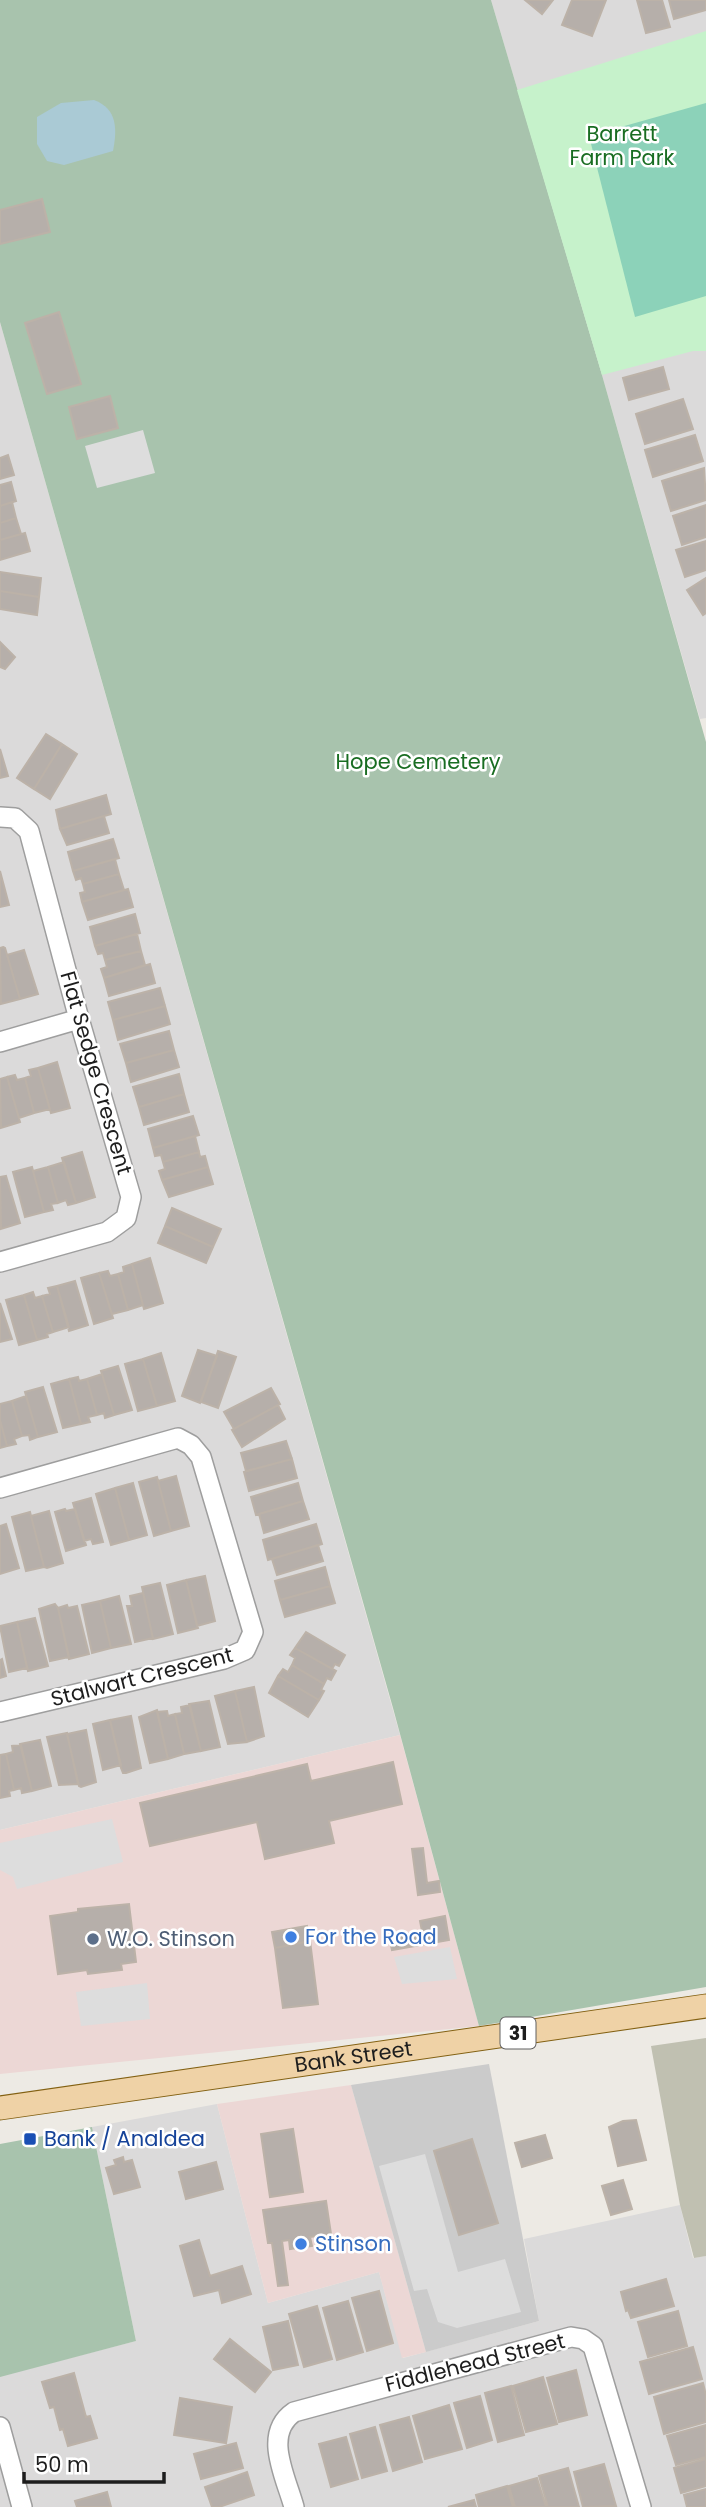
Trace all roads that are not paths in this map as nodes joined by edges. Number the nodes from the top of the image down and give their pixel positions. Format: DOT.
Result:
graph roads {
  1 [pos="0,817"];
  2 [pos="79,1019"];
  3 [pos="0,1042"];
  4 [pos="0,1262"];
  5 [pos="0,1488"];
  6 [pos="0,1712"];
  7 [pos="706,2006"];
  8 [pos="0,2108"];
  9 [pos="0,2427"];
  10 [pos="22,2507"];
  11 [pos="294,2507"];
  12 [pos="641,2507"];
  1 -- 2 [label="street, Flat Sedge Crescent"];
  2 -- 3 [label="street"];
  2 -- 4 [label="street, Flat Sedge Crescent"];
  5 -- 6 [label="street, Stalwart Crescent"];
  7 -- 8 [label="main road, Bank Street / 31"];
  9 -- 10 [label="street"];
  11 -- 12 [label="street, Fiddlehead Street"];
}
